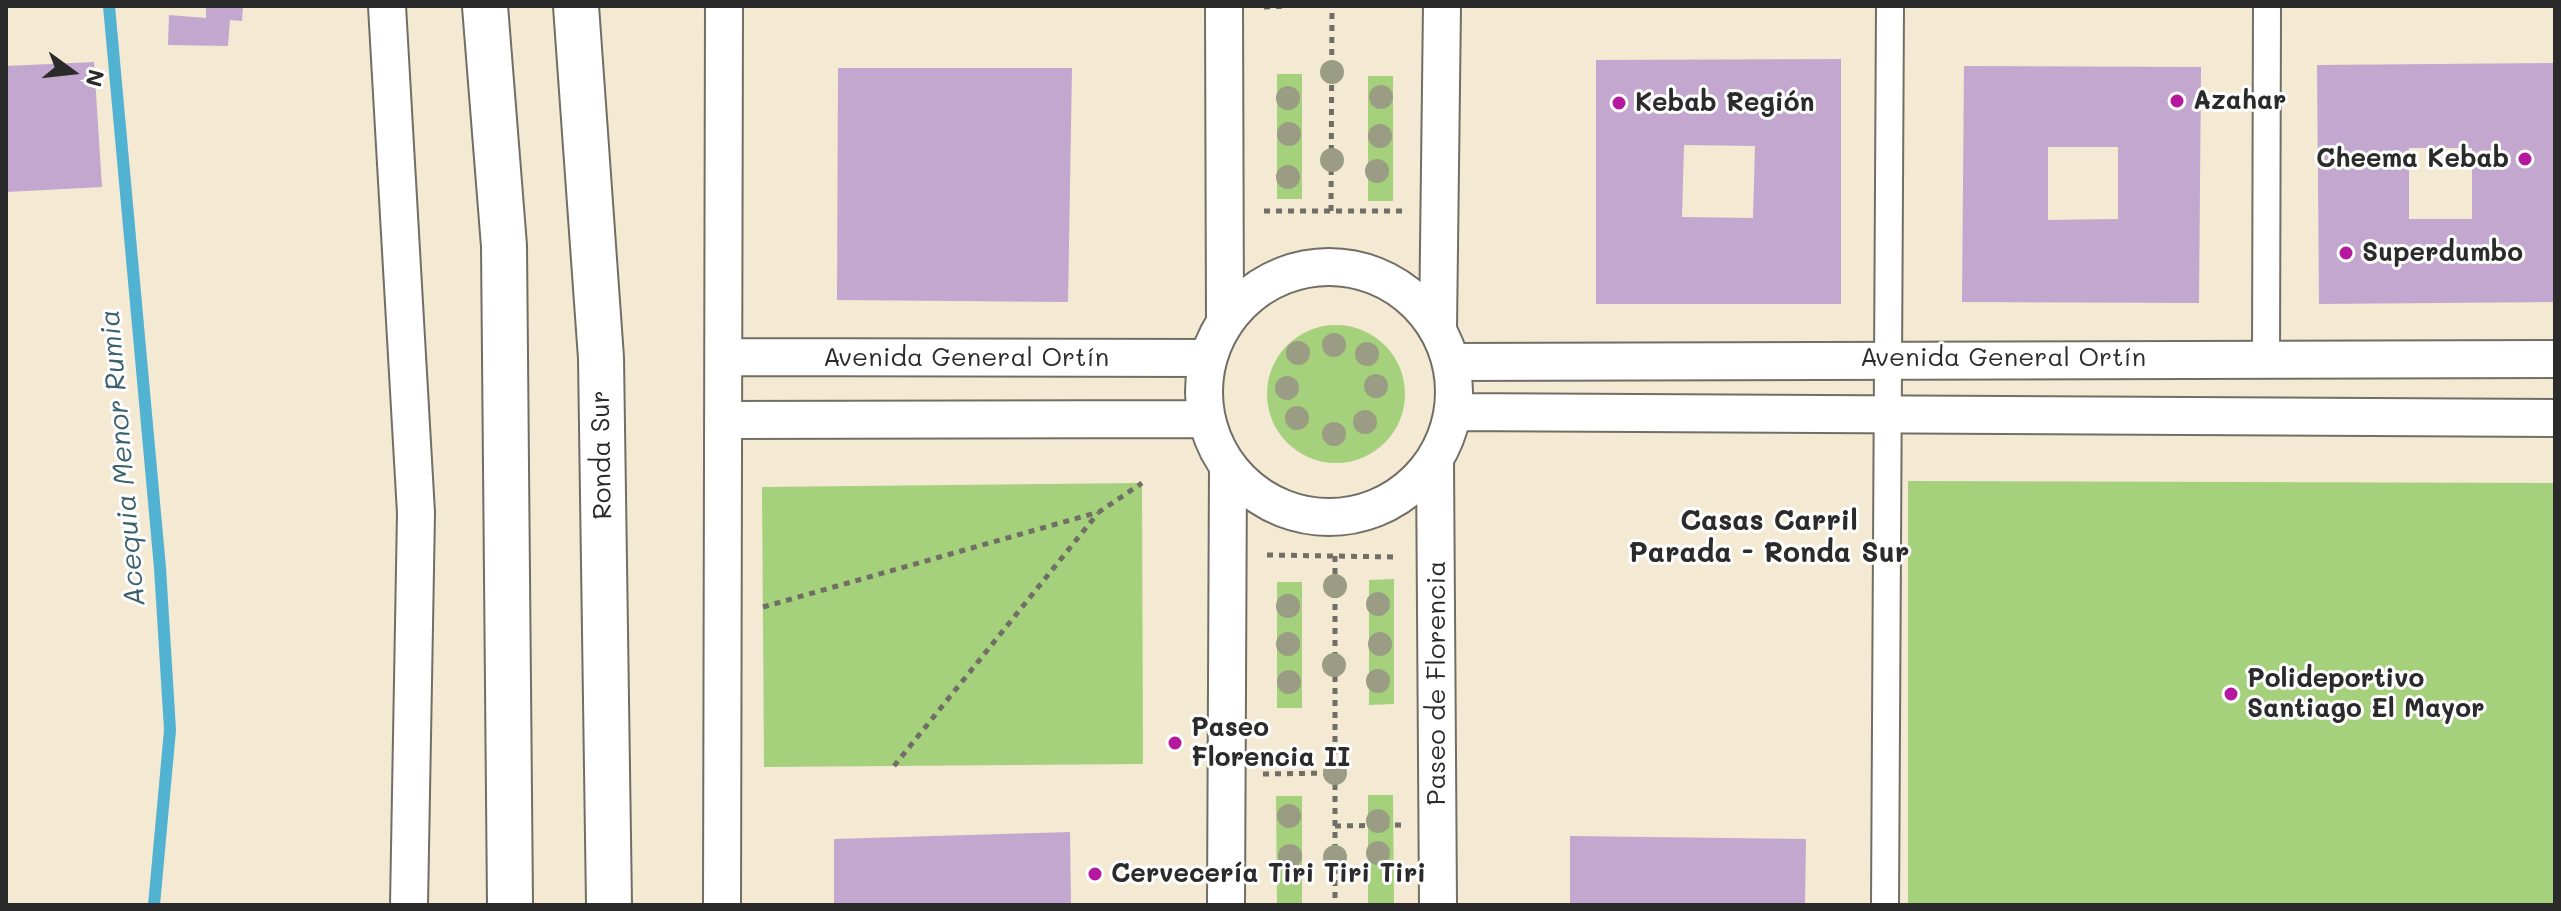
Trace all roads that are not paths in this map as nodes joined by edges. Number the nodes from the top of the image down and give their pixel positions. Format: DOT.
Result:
graph roads {
  1 [pos="387,6"];
  2 [pos="485,6"];
  3 [pos="576,6"];
  4 [pos="724,6"];
  5 [pos="1224,6"];
  6 [pos="1442,6"];
  7 [pos="1890,6"];
  8 [pos="2267,6"];
  9 [pos="1225,323"];
  10 [pos="1438,328"];
  11 [pos="724,357"];
  12 [pos="2266,357"];
  13 [pos="1208,358"];
  14 [pos="1890,358"];
  15 [pos="2555,359"];
  16 [pos="1451,362"];
  17 [pos="1453,412"];
  18 [pos="1890,415"];
  19 [pos="2555,418"];
  20 [pos="1206,419"];
  21 [pos="724,420"];
  22 [pos="1435,461"];
  23 [pos="1228,466"];
  24 [pos="409,905"];
  25 [pos="510,905"];
  26 [pos="609,905"];
  27 [pos="722,905"];
  28 [pos="1226,905"];
  29 [pos="1438,905"];
  30 [pos="1885,905"];
  1 -- 24 [label="street"];
  2 -- 25 [label="main road"];
  3 -- 26 [label="main road, Ronda Sur"];
  4 -- 11 [label="street"];
  5 -- 9 [label="street"];
  6 -- 10 [label="street"];
  7 -- 14 [label="street"];
  8 -- 12 [label="street"];
  9 -- 10 [label="street"];
  9 -- 13 [label="street"];
  10 -- 16 [label="street"];
  11 -- 13 [label="street, Avenida General Ortín"];
  11 -- 21 [label="street"];
  12 -- 14 [label="street, Avenida General Ortín"];
  12 -- 15 [label="street, Avenida General Ortín"];
  13 -- 20 [label="street"];
  14 -- 16 [label="street, Avenida General Ortín"];
  14 -- 18 [label="street"];
  16 -- 17 [label="street"];
  17 -- 18 [label="street"];
  17 -- 22 [label="street"];
  18 -- 19 [label="street"];
  18 -- 30 [label="street"];
  20 -- 21 [label="street"];
  20 -- 23 [label="street"];
  21 -- 27 [label="street"];
  22 -- 23 [label="street"];
  22 -- 29 [label="street, Paseo de Florencia"];
  23 -- 28 [label="street"];
}
